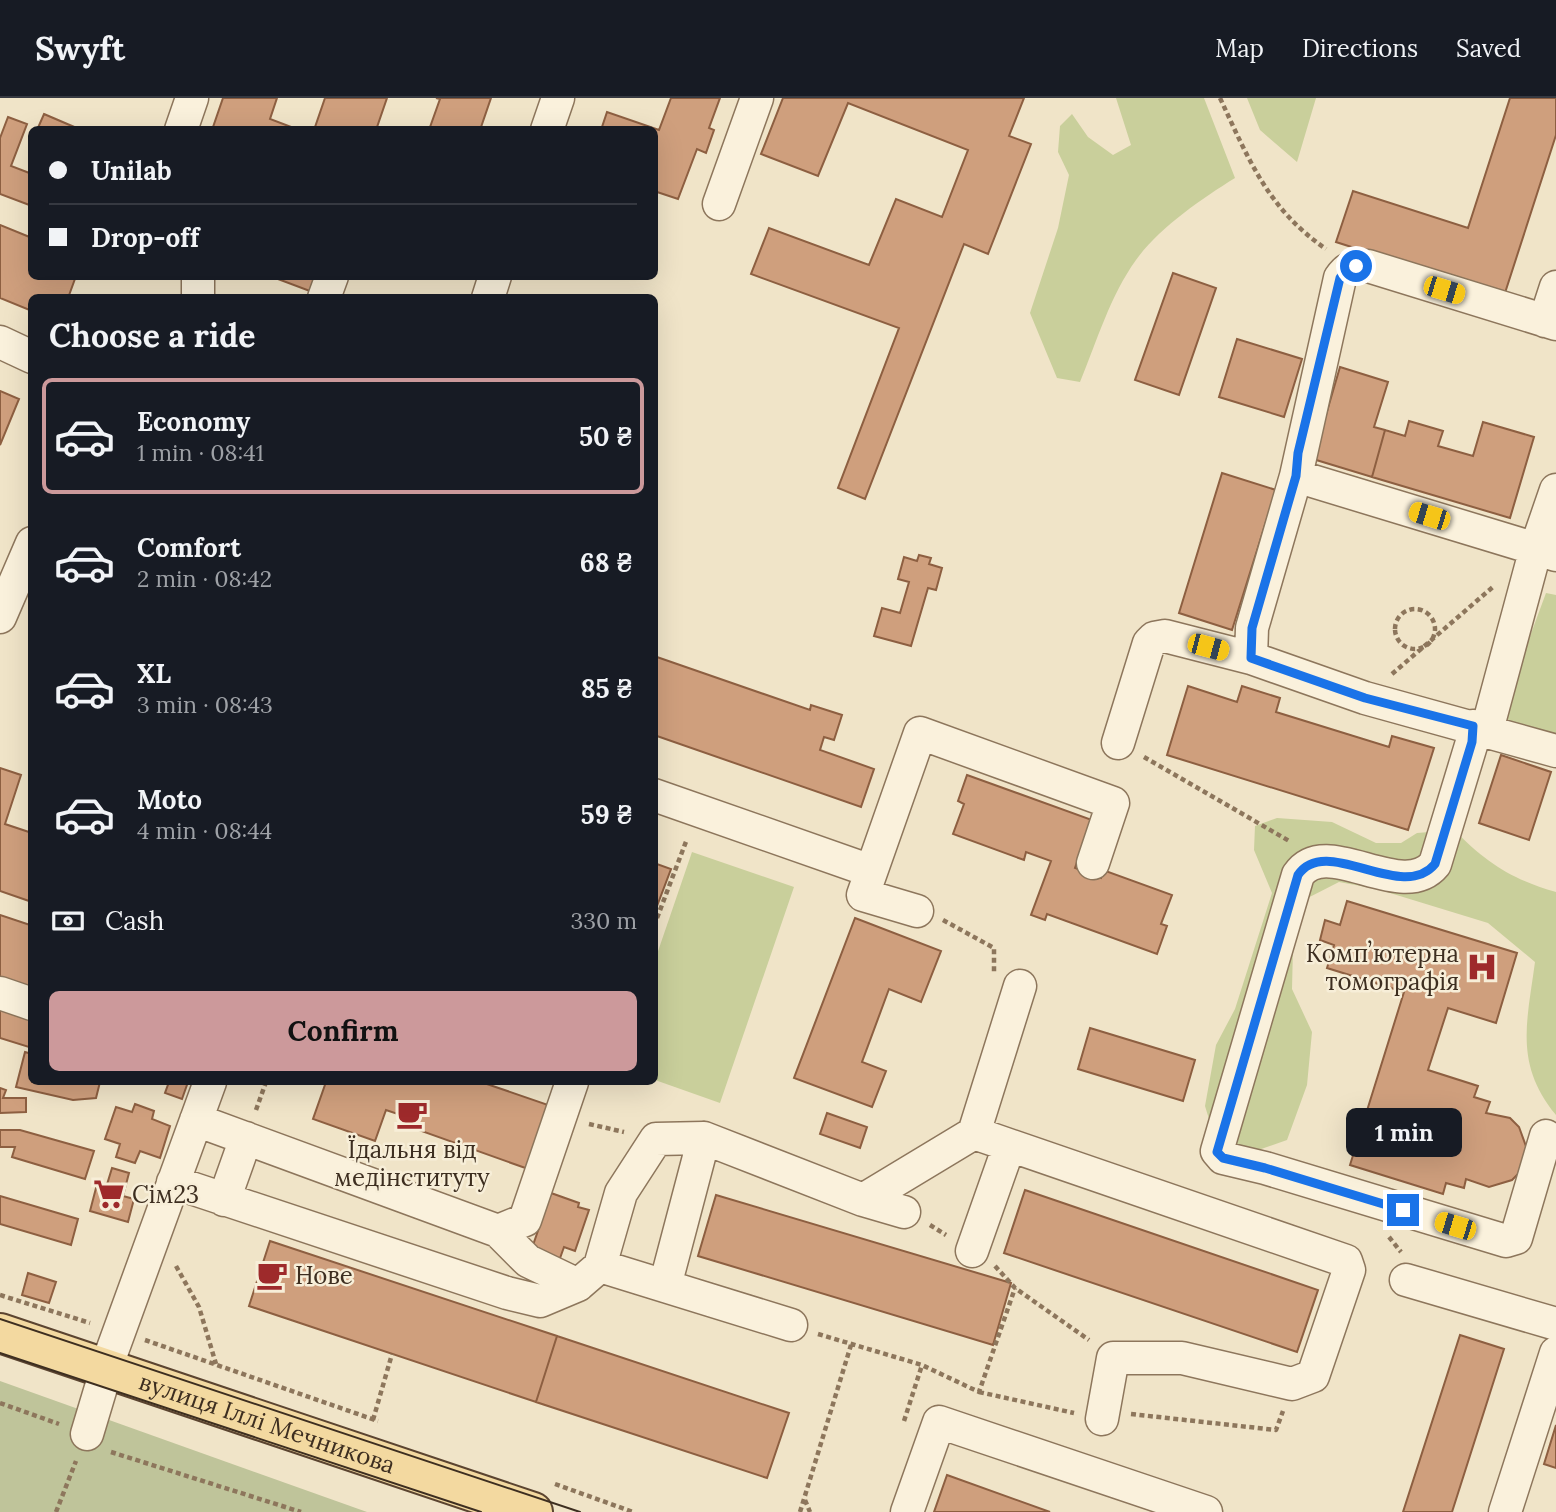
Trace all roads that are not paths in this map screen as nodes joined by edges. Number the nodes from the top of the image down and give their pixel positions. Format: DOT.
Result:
graph roads {
  1 [pos="192,98"];
  2 [pos="558,98"];
  3 [pos="757,98"];
  4 [pos="182,126"];
  5 [pos="548,126"];
  6 [pos="719,204"];
  7 [pos="1556,287"];
  8 [pos="1551,322"];
  9 [pos="0,342"];
  10 [pos="28,355"];
  11 [pos="1296,476"];
  12 [pos="1556,490"];
  13 [pos="28,552"];
  14 [pos="1546,552"];
  15 [pos="0,617"];
  16 [pos="1251,658"];
  17 [pos="1480,728"];
  18 [pos="1118,743"];
  19 [pos="1556,751"];
  20 [pos="658,795"];
  21 [pos="1093,863"];
  22 [pos="871,871"];
  23 [pos="917,911"];
  24 [pos="1020,986"];
  25 [pos="0,993"];
  26 [pos="28,1003"];
  27 [pos="209,1085"];
  28 [pos="571,1085"];
  29 [pos="196,1120"];
  30 [pos="974,1133"];
  31 [pos="1546,1136"];
  32 [pos="246,1138"];
  33 [pos="704,1138"];
  34 [pos="1009,1146"];
  35 [pos="173,1182"];
  36 [pos="224,1199"];
  37 [pos="863,1200"];
  38 [pos="904,1212"];
  39 [pos="498,1231"];
  40 [pos="972,1251"];
  41 [pos="589,1275"];
  42 [pos="1406,1280"];
  43 [pos="665,1286"];
  44 [pos="1556,1324"];
  45 [pos="791,1325"];
  46 [pos="0,1333"];
  47 [pos="1556,1353"];
  48 [pos="108,1367"];
  49 [pos="1102,1419"];
  50 [pos="87,1434"];
  51 [pos="533,1512"];
  52 [pos="907,1512"];
  53 [pos="1206,1512"];
  54 [pos="1506,1512"];
  1 -- 4 [label="street"];
  2 -- 5 [label="street"];
  3 -- 6 [label="street"];
  7 -- 8 [label="street"];
  8 -- 11 [label="street"];
  9 -- 10 [label="street"];
  11 -- 14 [label="street"];
  11 -- 16 [label="street"];
  12 -- 14 [label="street"];
  13 -- 15 [label="street"];
  14 -- 17 [label="street"];
  16 -- 17 [label="street"];
  16 -- 18 [label="street"];
  17 -- 19 [label="street"];
  17 -- 31 [label="street"];
  20 -- 22 [label="street"];
  21 -- 22 [label="street"];
  22 -- 23 [label="street"];
  24 -- 30 [label="street"];
  25 -- 26 [label="street"];
  27 -- 29 [label="street"];
  28 -- 39 [label="street"];
  29 -- 32 [label="street"];
  29 -- 35 [label="street"];
  30 -- 34 [label="street"];
  30 -- 37 [label="street"];
  32 -- 36 [label="street"];
  32 -- 39 [label="street"];
  33 -- 37 [label="street"];
  33 -- 41 [label="street"];
  33 -- 43 [label="street"];
  34 -- 40 [label="street"];
  34 -- 49 [label="street"];
  35 -- 36 [label="street"];
  35 -- 48 [label="street"];
  36 -- 41 [label="street"];
  37 -- 38 [label="street"];
  39 -- 41 [label="street"];
  41 -- 43 [label="street"];
  42 -- 44 [label="street"];
  43 -- 45 [label="street"];
  46 -- 48 [label="main road, вулиця Іллі Мечникова"];
  47 -- 54 [label="street"];
  48 -- 50 [label="street"];
  48 -- 51 [label="main road, вулиця Іллі Мечникова"];
  52 -- 53 [label="street"];
}
